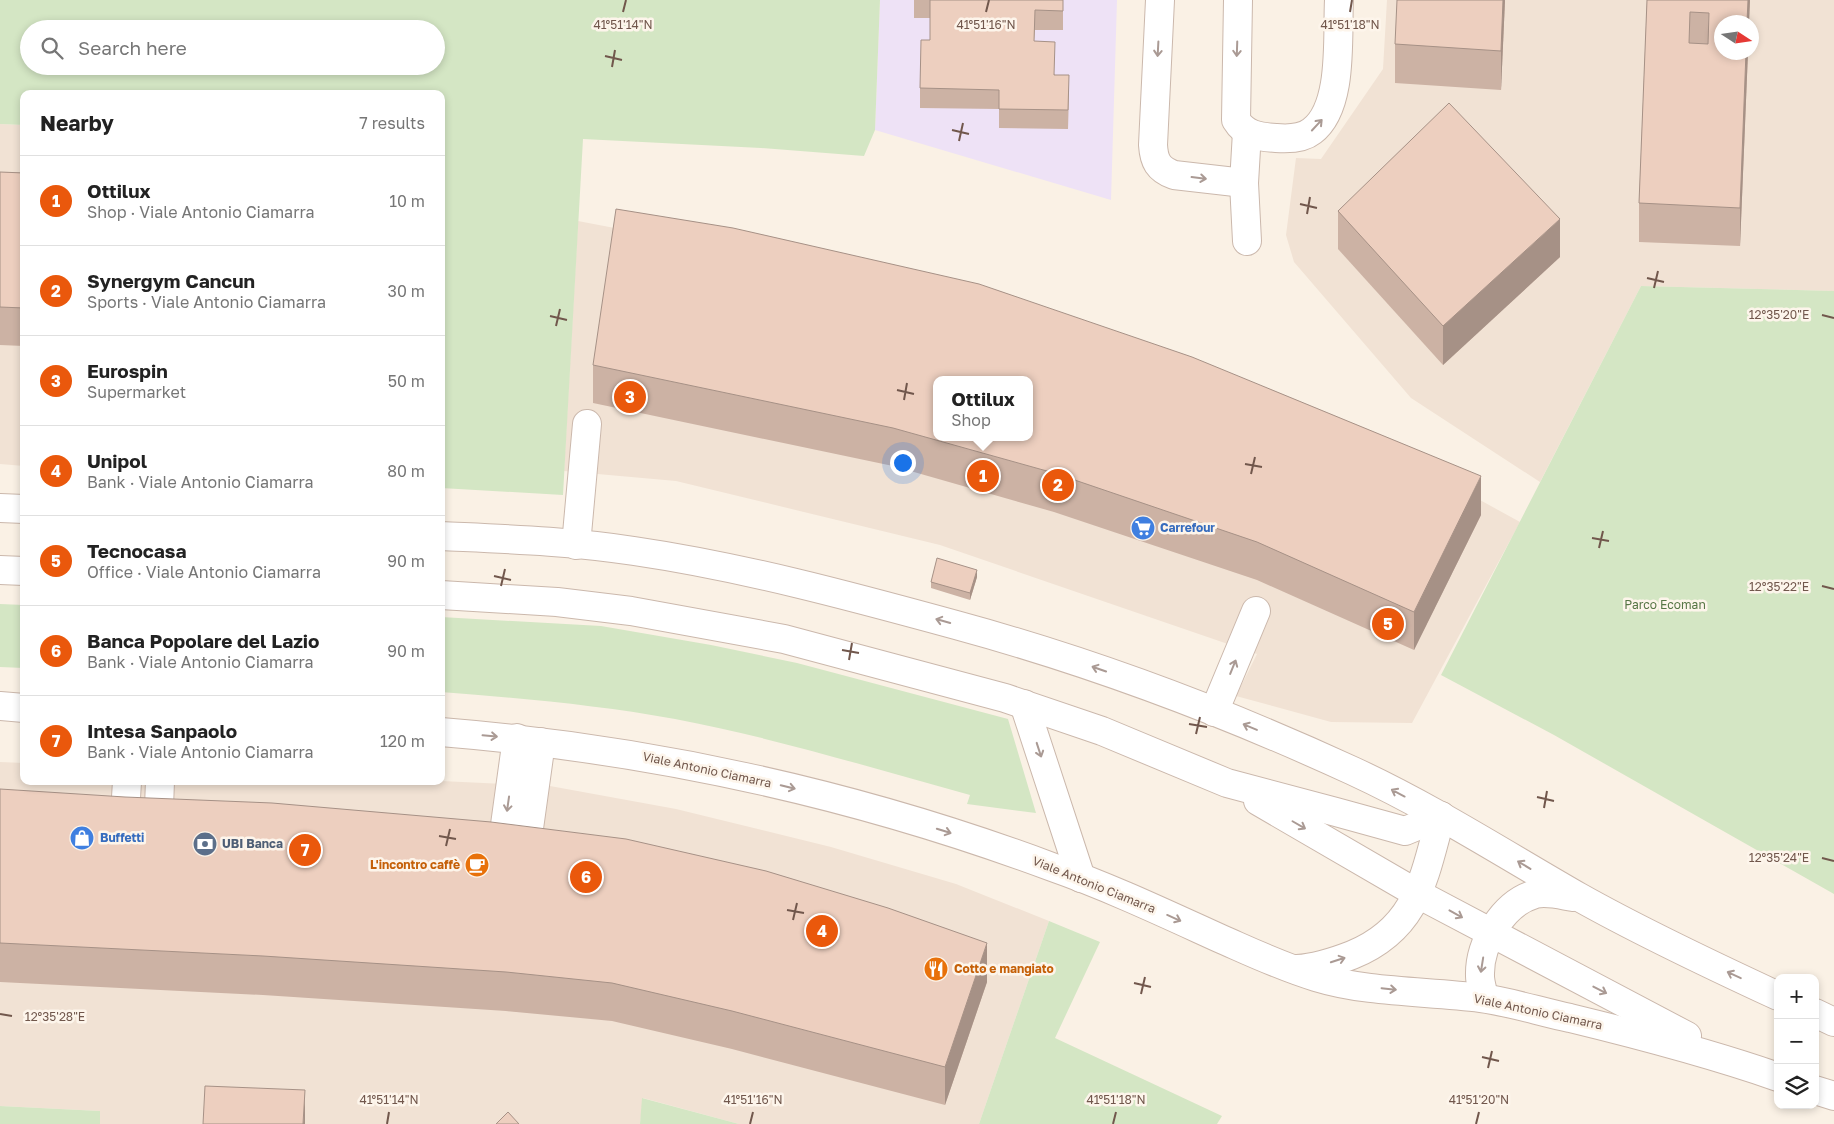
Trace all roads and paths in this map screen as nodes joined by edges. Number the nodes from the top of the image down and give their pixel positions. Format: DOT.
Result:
graph roads {
  1 [pos="1160,0"];
  2 [pos="1238,0"];
  3 [pos="1339,0"];
  4 [pos="1247,132"];
  5 [pos="1244,183"];
  6 [pos="1247,241"];
  7 [pos="587,424"];
  8 [pos="0,508"];
  9 [pos="20,509"];
  10 [pos="445,536"];
  11 [pos="576,545"];
  12 [pos="0,570"];
  13 [pos="20,571"];
  14 [pos="445,595"];
  15 [pos="1256,611"];
  16 [pos="1024,704"];
  17 [pos="0,706"];
  18 [pos="20,708"];
  19 [pos="1214,712"];
  20 [pos="445,732"];
  21 [pos="529,740"];
  22 [pos="1227,783"];
  23 [pos="127,785"];
  24 [pos="160,785"];
  25 [pos="1442,816"];
  26 [pos="124,832"];
  27 [pos="158,833"];
  28 [pos="513,856"];
  29 [pos="1081,878"];
  30 [pos="1418,894"];
  31 [pos="1582,898"];
  32 [pos="1492,934"];
  33 [pos="1290,969"];
  34 [pos="1774,994"];
  35 [pos="1484,998"];
  36 [pos="1819,1015"];
  37 [pos="1834,1022"];
  38 [pos="1739,1063"];
  39 [pos="1774,1076"];
  40 [pos="1819,1091"];
  41 [pos="1834,1096"];
  1 -- 5 [label="street, one-way"];
  2 -- 4 [label="street, one-way"];
  4 -- 3 [label="street, one-way"];
  4 -- 5 [label="street"];
  5 -- 6 [label="street"];
  7 -- 11 [label="street"];
  8 -- 9 [label="street"];
  10 -- 11 [label="street"];
  19 -- 11 [label="street, one-way"];
  12 -- 13 [label="street"];
  14 -- 16 [label="street, Viale Antonio Ciamarra"];
  19 -- 15 [label="street, one-way"];
  16 -- 22 [label="street, Viale Antonio Ciamarra"];
  16 -- 29 [label="street, one-way"];
  17 -- 18 [label="street"];
  25 -- 19 [label="street, one-way"];
  20 -- 21 [label="street, Viale Antonio Ciamarra, one-way"];
  21 -- 28 [label="street"];
  21 -- 29 [label="street, Viale Antonio Ciamarra, one-way"];
  22 -- 25 [label="street, Viale Antonio Ciamarra"];
  22 -- 30 [label="street, Viale Antonio Ciamarra, one-way"];
  23 -- 26 [label="street"];
  24 -- 27 [label="street"];
  25 -- 30 [label="street"];
  31 -- 25 [label="street, one-way"];
  29 -- 33 [label="street, Viale Antonio Ciamarra, one-way"];
  30 -- 32 [label="street, Viale Antonio Ciamarra, one-way"];
  33 -- 30 [label="street, one-way"];
  31 -- 32 [label="street"];
  34 -- 31 [label="street, one-way"];
  32 -- 35 [label="street, one-way"];
  32 -- 38 [label="street, Viale Antonio Ciamarra, one-way"];
  33 -- 35 [label="street, Viale Antonio Ciamarra, one-way"];
  35 -- 38 [label="street, Viale Antonio Ciamarra"];
  36 -- 37 [label="street"];
  38 -- 39 [label="street, Viale Antonio Ciamarra"];
  40 -- 41 [label="street"];
}
